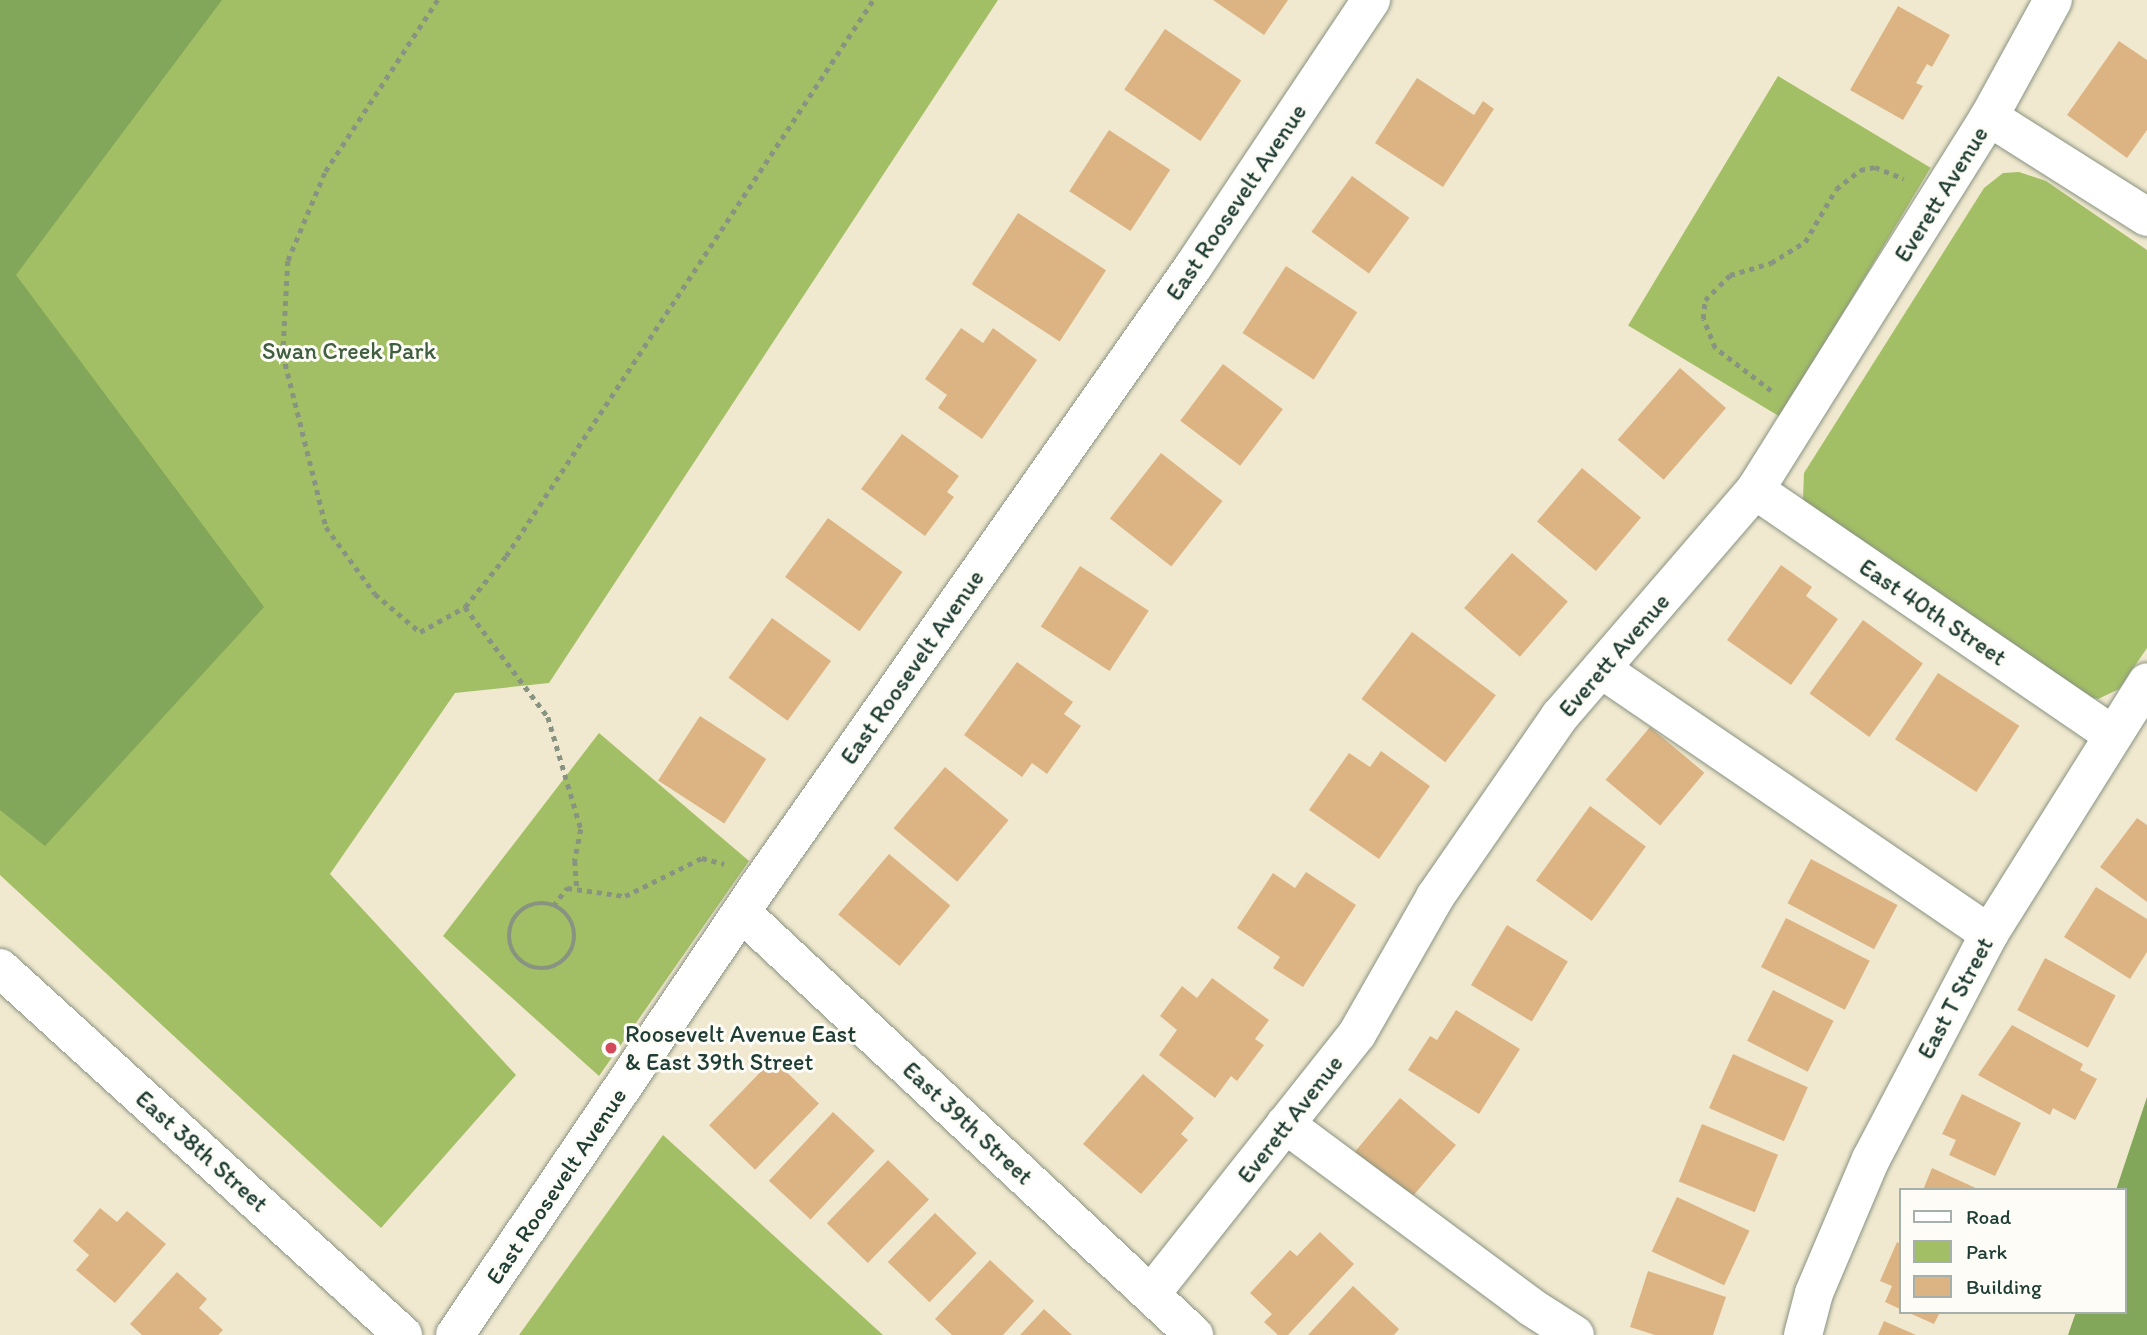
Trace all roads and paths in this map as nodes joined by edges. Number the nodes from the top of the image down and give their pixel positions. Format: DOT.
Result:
graph roads {
  1 [pos="438,0"];
  2 [pos="873,0"];
  3 [pos="1371,0"];
  4 [pos="2053,0"];
  5 [pos="1989,117"];
  6 [pos="1939,198"];
  7 [pos="2147,217"];
  8 [pos="1804,413"];
  9 [pos="1755,490"];
  10 [pos="465,607"];
  11 [pos="1601,669"];
  12 [pos="2147,682"];
  13 [pos="2112,734"];
  14 [pos="577,887"];
  15 [pos="750,899"];
  16 [pos="552,906"];
  17 [pos="1989,933"];
  18 [pos="0,968"];
  19 [pos="1286,1124"];
  20 [pos="1151,1294"];
  21 [pos="404,1335"];
  22 [pos="455,1335"];
  23 [pos="1194,1335"];
  24 [pos="1575,1335"];
  25 [pos="1803,1335"];
  1 -- 10 [label="path"];
  2 -- 10 [label="path"];
  3 -- 15 [label="street, East Roosevelt Avenue"];
  4 -- 5 [label="street, Everett Avenue"];
  5 -- 6 [label="street, Everett Avenue"];
  5 -- 7 [label="street"];
  6 -- 8 [label="street, Everett Avenue"];
  6 -- 8 [label="path"];
  8 -- 9 [label="street, Everett Avenue"];
  9 -- 11 [label="street, Everett Avenue"];
  9 -- 13 [label="street, East 40th Street"];
  10 -- 14 [label="path"];
  11 -- 17 [label="street"];
  11 -- 19 [label="street, Everett Avenue"];
  12 -- 13 [label="street, East T Street"];
  13 -- 17 [label="street, East T Street"];
  14 -- 15 [label="path"];
  14 -- 16 [label="path"];
  15 -- 20 [label="street, East 39th Street"];
  15 -- 22 [label="street, East Roosevelt Avenue"];
  16 -- 16 [label="path"];
  17 -- 25 [label="street, East T Street"];
  18 -- 21 [label="street, East 38th Street"];
  19 -- 20 [label="street, Everett Avenue"];
  19 -- 24 [label="street"];
  20 -- 23 [label="street, East 39th Street"];
}
